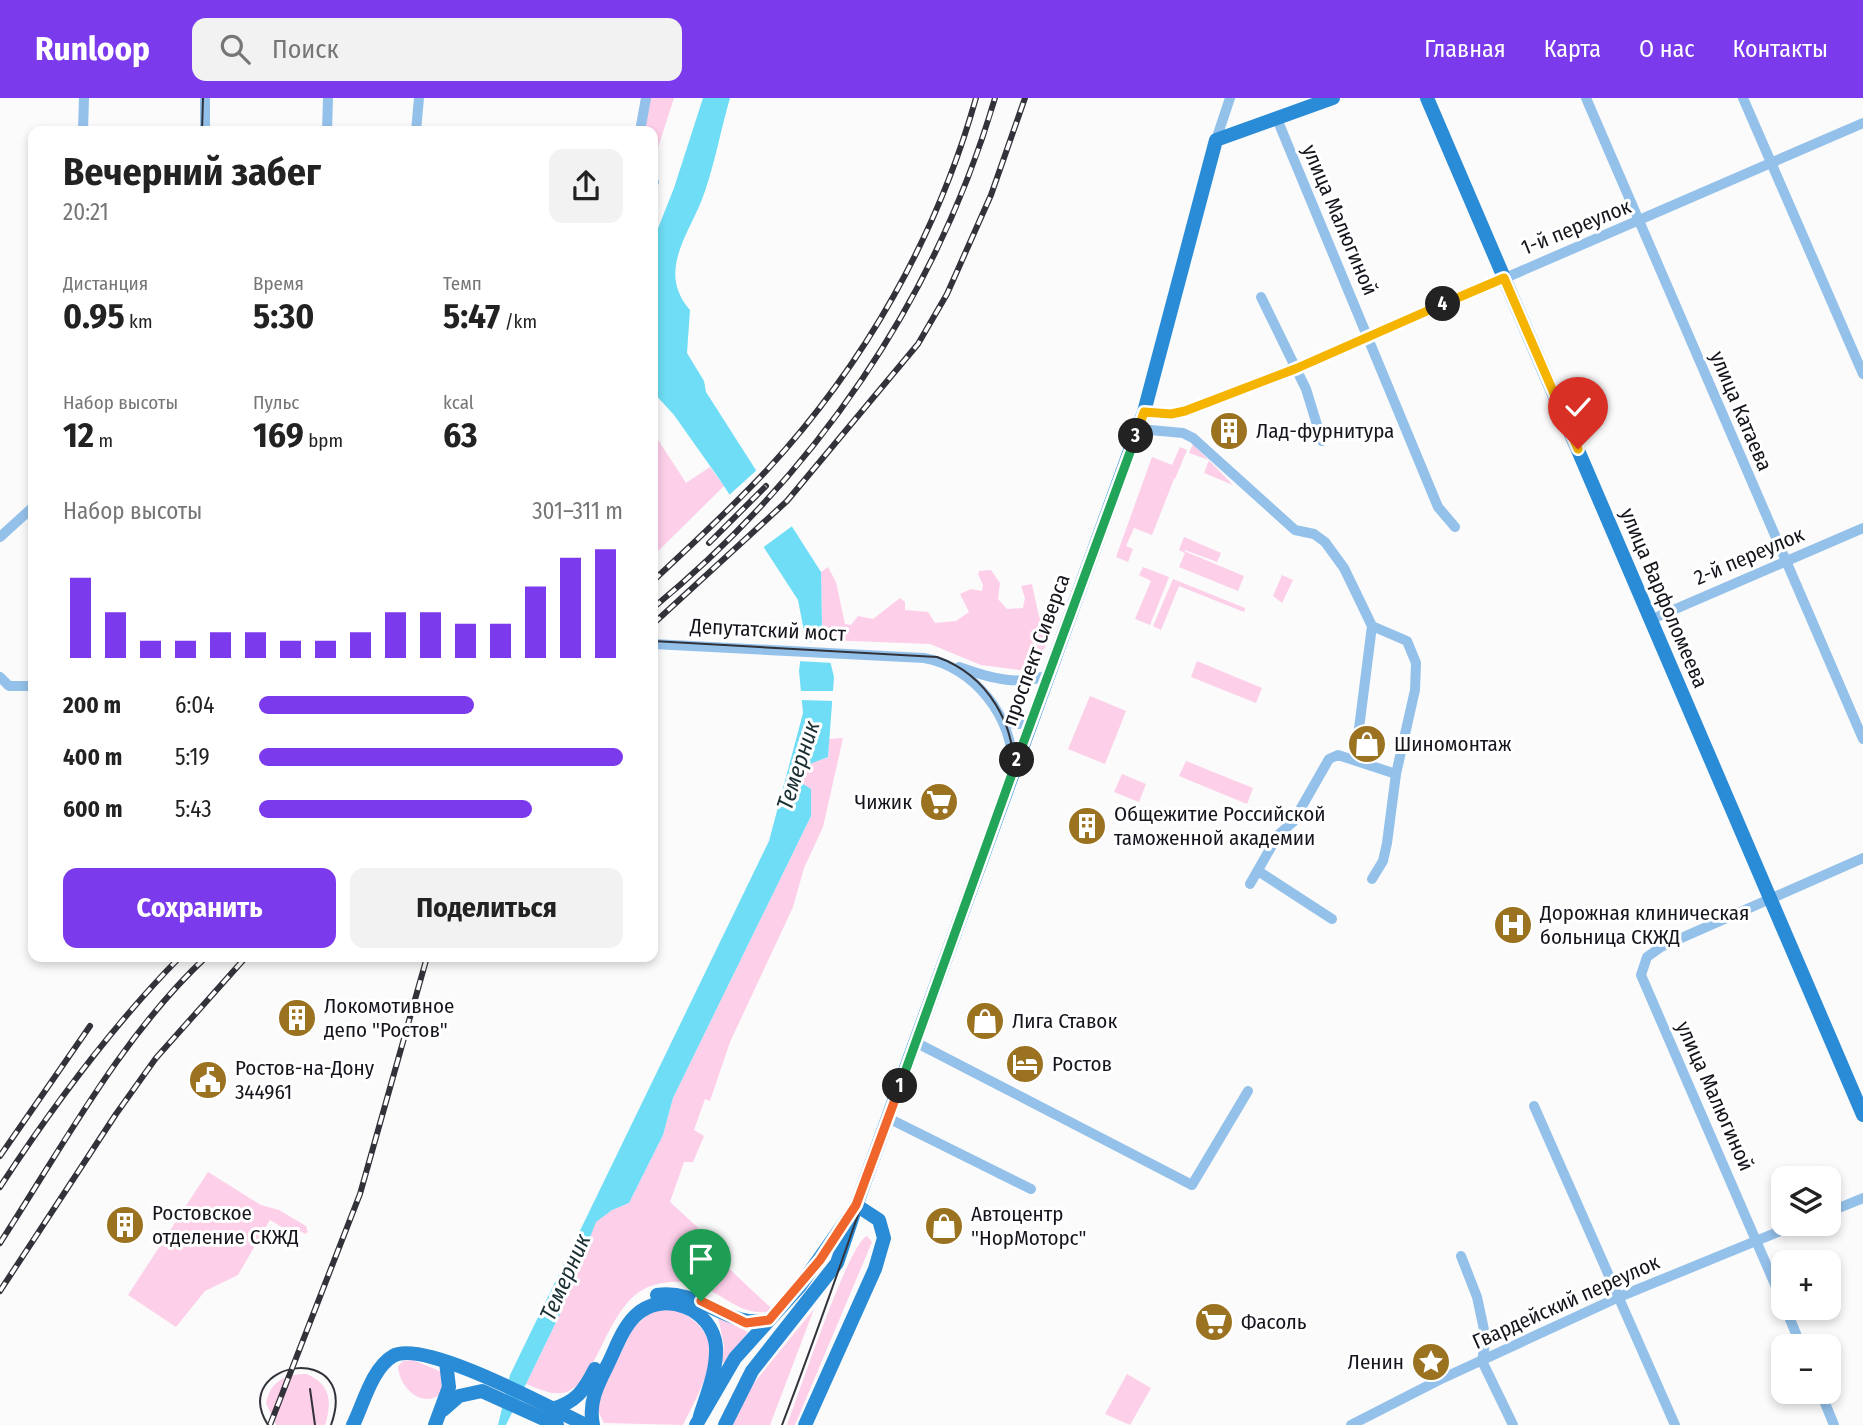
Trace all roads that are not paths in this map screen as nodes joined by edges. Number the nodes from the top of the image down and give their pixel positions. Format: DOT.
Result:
graph roads {
  1 [pos="84,98"];
  2 [pos="205,98"];
  3 [pos="328,98"];
  4 [pos="419,98"];
  5 [pos="646,98"];
  6 [pos="1230,98"];
  7 [pos="1333,98"];
  8 [pos="1427,98"];
  9 [pos="1586,98"];
  10 [pos="1744,98"];
  11 [pos="1277,118"];
  12 [pos="1863,123"];
  13 [pos="83,126"];
  14 [pos="205,126"];
  15 [pos="327,126"];
  16 [pos="416,126"];
  17 [pos="641,126"];
  18 [pos="1216,140"];
  19 [pos="1771,164"];
  20 [pos="1639,222"];
  21 [pos="1504,278"];
  22 [pos="1261,297"];
  23 [pos="1369,337"];
  24 [pos="1295,369"];
  25 [pos="1863,374"];
  26 [pos="1144,412"];
  27 [pos="1139,429"];
  28 [pos="1322,441"];
  29 [pos="28,512"];
  30 [pos="1455,527"];
  31 [pos="1863,528"];
  32 [pos="0,537"];
  33 [pos="1784,562"];
  34 [pos="1650,620"];
  35 [pos="1372,626"];
  36 [pos="658,644"];
  37 [pos="951,665"];
  38 [pos="1051,674"];
  39 [pos="0,677"];
  40 [pos="28,686"];
  41 [pos="1034,719"];
  42 [pos="1003,722"];
  43 [pos="1863,739"];
  44 [pos="1355,760"];
  45 [pos="1395,774"];
  46 [pos="1011,778"];
  47 [pos="1863,858"];
  48 [pos="1258,870"];
  49 [pos="1372,879"];
  50 [pos="1250,884"];
  51 [pos="1770,898"];
  52 [pos="1332,919"];
  53 [pos="916,1043"];
  54 [pos="1248,1091"];
  55 [pos="1534,1106"];
  56 [pos="1863,1115"];
  57 [pos="888,1118"];
  58 [pos="1031,1189"];
  59 [pos="1863,1198"];
  60 [pos="856,1205"];
  61 [pos="1841,1207"];
  62 [pos="1771,1235"];
  63 [pos="1757,1241"];
  64 [pos="879,1254"];
  65 [pos="1461,1256"];
  66 [pos="1771,1274"];
  67 [pos="1619,1297"];
  68 [pos="769,1320"];
  69 [pos="1482,1361"];
  70 [pos="446,1362"];
  71 [pos="495,1388"];
  72 [pos="1825,1404"];
  73 [pos="443,1410"];
  74 [pos="544,1410"];
  75 [pos="698,1420"];
  76 [pos="353,1425"];
  77 [pos="435,1425"];
  78 [pos="557,1425"];
  79 [pos="586,1425"];
  80 [pos="593,1425"];
  81 [pos="725,1425"];
  82 [pos="800,1425"];
  83 [pos="805,1425"];
  84 [pos="1351,1425"];
  85 [pos="1513,1425"];
  86 [pos="1675,1425"];
  87 [pos="1834,1425"];
  1 -- 13 [label="street"];
  2 -- 14 [label="street"];
  3 -- 15 [label="street"];
  4 -- 16 [label="street"];
  5 -- 17 [label="street"];
  6 -- 18 [label="street"];
  7 -- 11 [label="main road"];
  8 -- 21 [label="main road, улица Варфоломеева"];
  9 -- 20 [label="street, улица Катаева"];
  10 -- 19 [label="street"];
  11 -- 18 [label="main road"];
  11 -- 23 [label="street, улица Малюгиной"];
  12 -- 19 [label="street, 1-й переулок"];
  18 -- 26 [label="main road, проспект Сиверса"];
  19 -- 20 [label="street, 1-й переулок"];
  19 -- 25 [label="street"];
  20 -- 21 [label="street, 1-й переулок"];
  20 -- 33 [label="street, улица Катаева"];
  21 -- 23 [label="street, 1-й переулок"];
  21 -- 34 [label="main road, улица Варфоломеева"];
  22 -- 24 [label="street"];
  23 -- 24 [label="street, 1-й переулок"];
  23 -- 30 [label="street, улица Малюгиной"];
  24 -- 26 [label="street, 1-й переулок"];
  24 -- 28 [label="street"];
  26 -- 27 [label="main road, проспект Сиверса"];
  27 -- 35 [label="street"];
  27 -- 38 [label="main road, проспект Сиверса"];
  29 -- 32 [label="street"];
  31 -- 33 [label="street, 2-й переулок"];
  33 -- 34 [label="street, 2-й переулок"];
  33 -- 43 [label="street, улица Катаева"];
  34 -- 51 [label="main road, улица Варфоломеева"];
  35 -- 44 [label="street"];
  35 -- 45 [label="street"];
  36 -- 37 [label="street, Депутатский мост"];
  37 -- 38 [label="street, Депутатский мост"];
  37 -- 42 [label="street"];
  38 -- 41 [label="main road, проспект Сиверса"];
  39 -- 40 [label="street"];
  41 -- 42 [label="street"];
  41 -- 46 [label="main road, проспект Сиверса"];
  42 -- 46 [label="street"];
  44 -- 45 [label="street"];
  44 -- 48 [label="street"];
  45 -- 49 [label="street"];
  46 -- 53 [label="main road, проспект Сиверса"];
  47 -- 51 [label="street"];
  48 -- 50 [label="street"];
  48 -- 52 [label="street"];
  51 -- 56 [label="main road, улица Варфоломеева"];
  51 -- 63 [label="street, улица Малюгиной"];
  53 -- 54 [label="street"];
  53 -- 57 [label="main road, проспект Сиверса"];
  55 -- 67 [label="street"];
  57 -- 58 [label="street"];
  57 -- 60 [label="main road, проспект Сиверса"];
  59 -- 61 [label="street"];
  60 -- 64 [label="main road"];
  60 -- 68 [label="main road, проспект Сиверса"];
  60 -- 81 [label="main road, проспект Сиверса"];
  62 -- 63 [label="street, Гвардейский переулок"];
  63 -- 66 [label="street, улица Малюгиной"];
  63 -- 67 [label="street, Гвардейский переулок"];
  64 -- 82 [label="main road"];
  64 -- 83 [label="main road"];
  65 -- 69 [label="street"];
  67 -- 69 [label="street, Гвардейский переулок"];
  67 -- 86 [label="street"];
  68 -- 74 [label="main road"];
  68 -- 75 [label="main road, проспект Сиверса"];
  69 -- 84 [label="street, Гвардейский переулок"];
  69 -- 85 [label="street"];
  70 -- 71 [label="main road"];
  70 -- 73 [label="main road"];
  70 -- 76 [label="main road"];
  71 -- 73 [label="main road"];
  71 -- 74 [label="main road"];
  72 -- 87 [label="street"];
  73 -- 77 [label="main road"];
  74 -- 78 [label="main road"];
  74 -- 79 [label="main road"];
  75 -- 80 [label="main road"];
}
